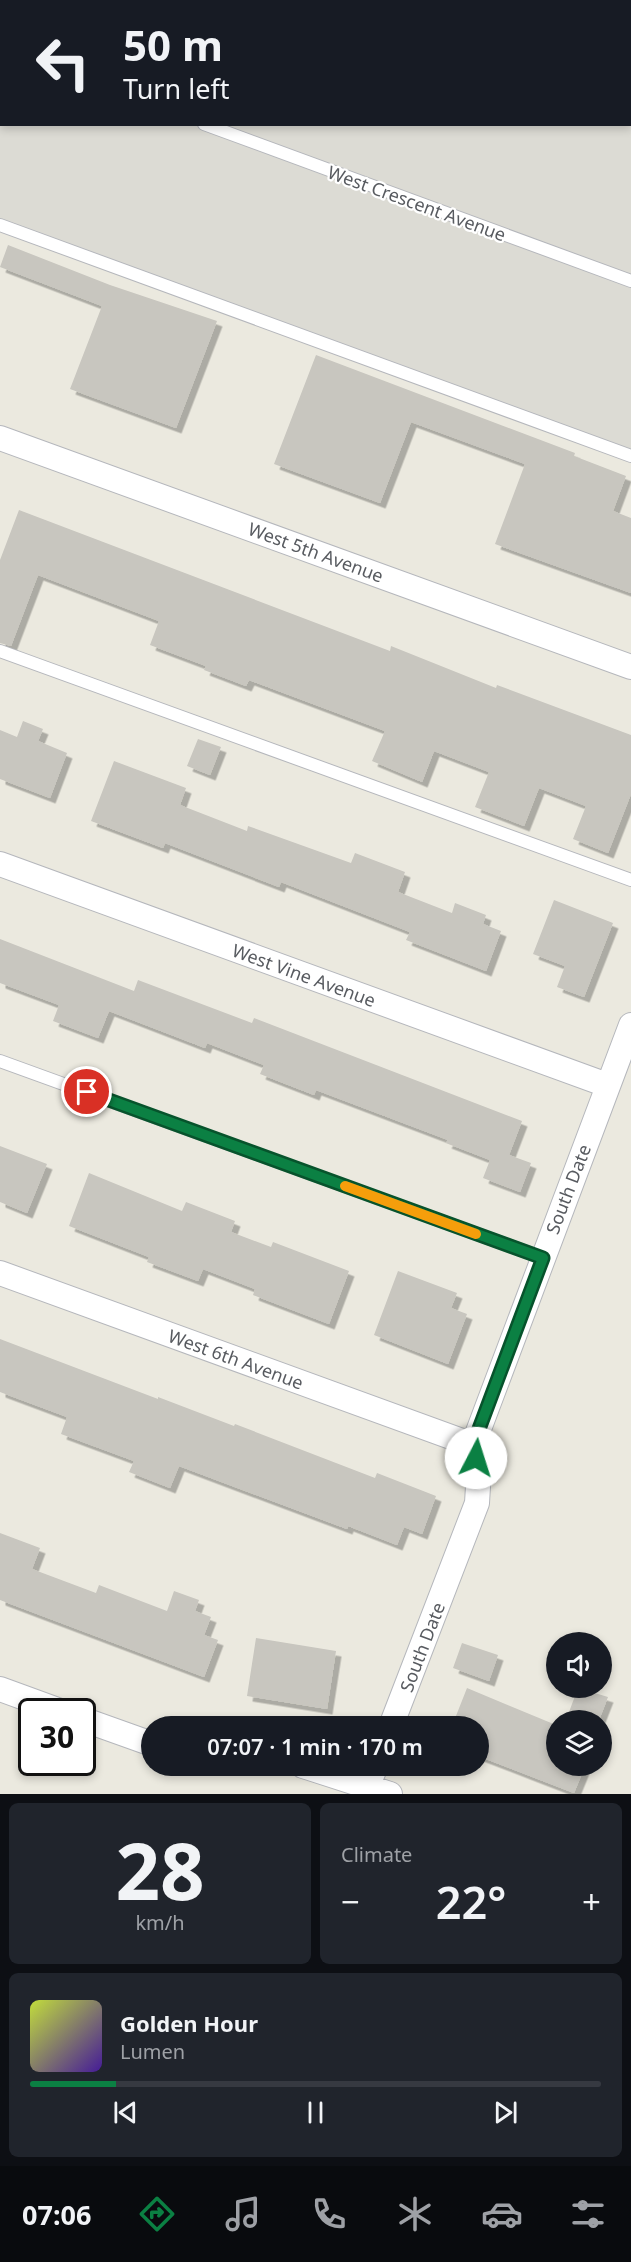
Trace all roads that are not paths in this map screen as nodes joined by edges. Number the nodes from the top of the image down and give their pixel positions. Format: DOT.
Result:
graph roads {
  1 [pos="209,126"];
  2 [pos="0,225"];
  3 [pos="631,281"];
  4 [pos="0,438"];
  5 [pos="631,456"];
  6 [pos="0,651"];
  7 [pos="631,667"];
  8 [pos="0,864"];
  9 [pos="631,880"];
  10 [pos="631,1025"];
  11 [pos="0,1061"];
  12 [pos="608,1085"];
  13 [pos="543,1258"];
  14 [pos="0,1273"];
  15 [pos="473,1445"];
  16 [pos="0,1689"];
  17 [pos="25,1698"];
  18 [pos="395,1716"];
  19 [pos="96,1724"];
  20 [pos="141,1740"];
  21 [pos="344,1776"];
  22 [pos="369,1782"];
  23 [pos="390,1794"];
  1 -- 3 [label="lane, West Crescent Avenue"];
  2 -- 5 [label="lane"];
  4 -- 7 [label="street, West 5th Avenue"];
  6 -- 9 [label="lane"];
  8 -- 12 [label="street, West Vine Avenue"];
  10 -- 12 [label="street, South Date"];
  11 -- 13 [label="lane"];
  12 -- 13 [label="street, South Date"];
  13 -- 15 [label="street, South Date"];
  14 -- 15 [label="street, West 6th Avenue"];
  15 -- 18 [label="street, South Date"];
  16 -- 17 [label="street"];
  19 -- 20 [label="street"];
  21 -- 22 [label="street"];
  22 -- 23 [label="street"];
}
